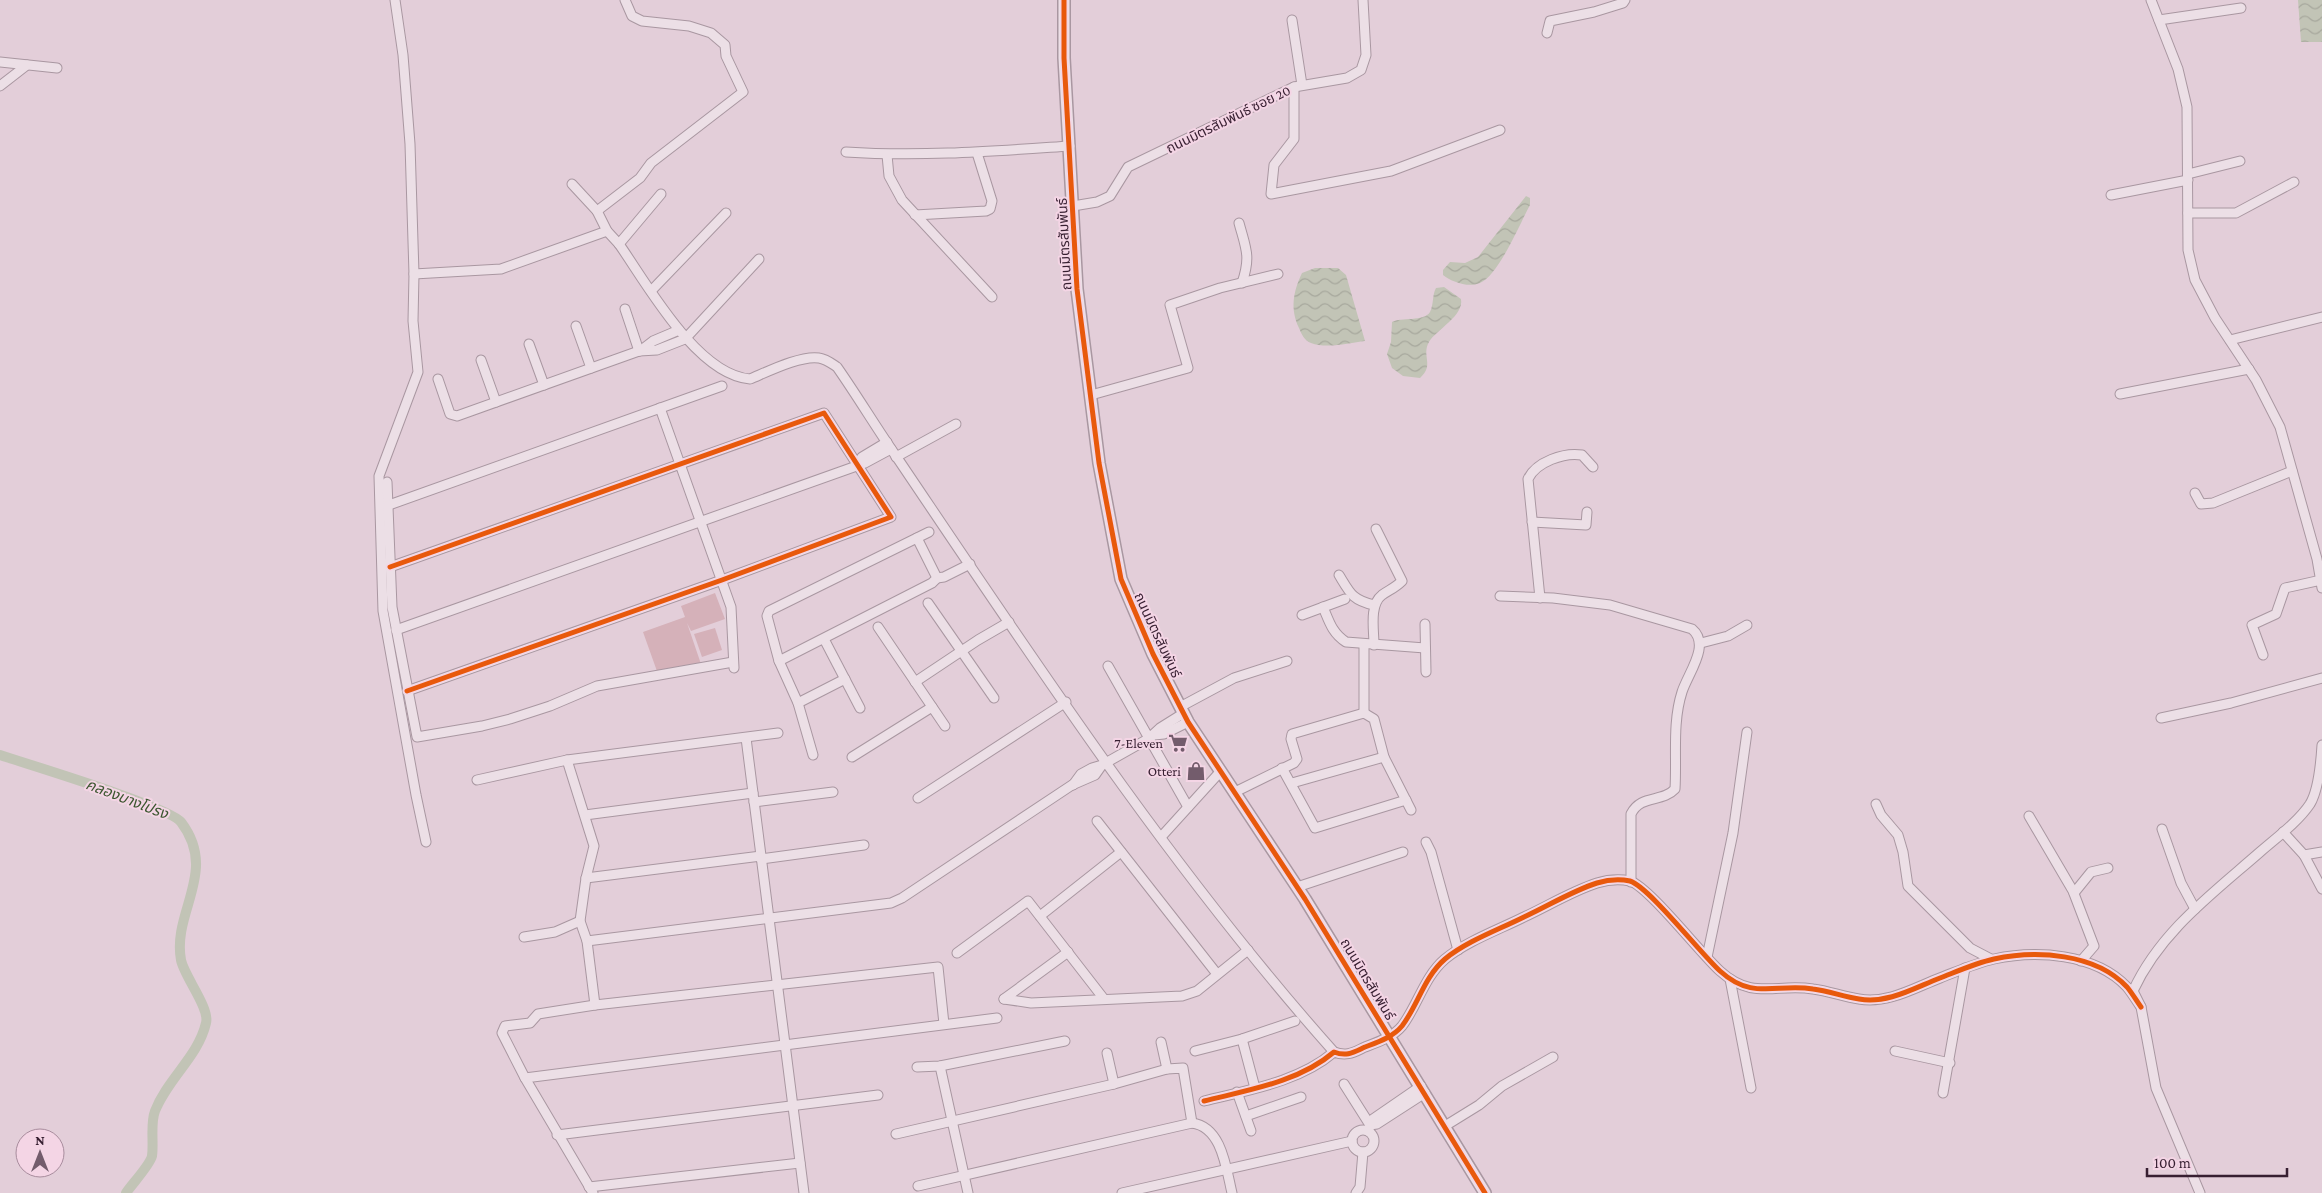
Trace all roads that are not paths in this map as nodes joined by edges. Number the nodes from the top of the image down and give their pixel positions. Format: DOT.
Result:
graph roads {
  1 [pos="395,0"];
  2 [pos="625,0"];
  3 [pos="1064,0"];
  4 [pos="1363,0"];
  5 [pos="1625,0"];
  6 [pos="2151,0"];
  7 [pos="2241,8"];
  8 [pos="1292,20"];
  9 [pos="2159,20"];
  10 [pos="1547,33"];
  11 [pos="0,62"];
  12 [pos="27,65"];
  13 [pos="57,68"];
  14 [pos="0,86"];
  15 [pos="1298,86"];
  16 [pos="1500,130"];
  17 [pos="1070,146"];
  18 [pos="846,152"];
  19 [pos="977,152"];
  20 [pos="887,155"];
  21 [pos="2240,161"];
  22 [pos="2188,177"];
  23 [pos="2294,182"];
  24 [pos="572,184"];
  25 [pos="661,194"];
  26 [pos="2111,195"];
  27 [pos="1073,206"];
  28 [pos="597,211"];
  29 [pos="726,213"];
  30 [pos="2188,213"];
  31 [pos="915,215"];
  32 [pos="1239,223"];
  33 [pos="607,231"];
  34 [pos="619,244"];
  35 [pos="759,259"];
  36 [pos="414,274"];
  37 [pos="1278,274"];
  38 [pos="1242,283"];
  39 [pos="651,291"];
  40 [pos="992,296"];
  41 [pos="625,309"];
  42 [pos="2322,316"];
  43 [pos="576,326"];
  44 [pos="679,330"];
  45 [pos="685,339"];
  46 [pos="2230,340"];
  47 [pos="529,344"];
  48 [pos="640,351"];
  49 [pos="481,360"];
  50 [pos="591,368"];
  51 [pos="2249,368"];
  52 [pos="438,379"];
  53 [pos="544,385"];
  54 [pos="722,386"];
  55 [pos="2120,394"];
  56 [pos="1091,395"];
  57 [pos="496,402"];
  58 [pos="660,408"];
  59 [pos="956,424"];
  60 [pos="889,445"];
  61 [pos="896,457"];
  62 [pos="680,463"];
  63 [pos="857,464"];
  64 [pos="1593,467"];
  65 [pos="2292,471"];
  66 [pos="387,482"];
  67 [pos="2195,493"];
  68 [pos="389,505"];
  69 [pos="1587,512"];
  70 [pos="702,521"];
  71 [pos="1532,522"];
  72 [pos="1376,529"];
  73 [pos="929,532"];
  74 [pos="917,538"];
  75 [pos="2320,560"];
  76 [pos="968,562"];
  77 [pos="390,567"];
  78 [pos="1339,575"];
  79 [pos="937,578"];
  80 [pos="722,580"];
  81 [pos="2321,584"];
  82 [pos="1500,596"];
  83 [pos="1540,598"];
  84 [pos="1345,599"];
  85 [pos="928,603"];
  86 [pos="1374,605"];
  87 [pos="1324,607"];
  88 [pos="1302,615"];
  89 [pos="1008,619"];
  90 [pos="1425,624"];
  91 [pos="1747,625"];
  92 [pos="878,627"];
  93 [pos="396,630"];
  94 [pos="824,639"];
  95 [pos="1701,642"];
  96 [pos="1364,644"];
  97 [pos="1374,645"];
  98 [pos="1425,648"];
  99 [pos="961,651"];
  100 [pos="2263,655"];
  101 [pos="779,661"];
  102 [pos="1287,662"];
  103 [pos="1108,666"];
  104 [pos="1426,672"];
  105 [pos="2322,678"];
  106 [pos="845,679"];
  107 [pos="915,682"];
  108 [pos="407,690"];
  109 [pos="994,698"];
  110 [pos="1066,702"];
  111 [pos="798,703"];
  112 [pos="932,706"];
  113 [pos="860,708"];
  114 [pos="1364,713"];
  115 [pos="1184,714"];
  116 [pos="2161,718"];
  117 [pos="945,726"];
  118 [pos="1747,732"];
  119 [pos="778,733"];
  120 [pos="1151,737"];
  121 [pos="746,738"];
  122 [pos="2322,745"];
  123 [pos="813,755"];
  124 [pos="1384,757"];
  125 [pos="852,758"];
  126 [pos="567,760"];
  127 [pos="1104,764"];
  128 [pos="1282,768"];
  129 [pos="1220,772"];
  130 [pos="478,780"];
  131 [pos="1292,783"];
  132 [pos="833,792"];
  133 [pos="1235,792"];
  134 [pos="754,798"];
  135 [pos="918,798"];
  136 [pos="1406,800"];
  137 [pos="1876,804"];
  138 [pos="1188,807"];
  139 [pos="1411,810"];
  140 [pos="585,815"];
  141 [pos="2029,816"];
  142 [pos="1097,821"];
  143 [pos="2162,829"];
  144 [pos="2283,832"];
  145 [pos="1161,837"];
  146 [pos="426,842"];
  147 [pos="1426,842"];
  148 [pos="864,846"];
  149 [pos="1120,852"];
  150 [pos="1402,852"];
  151 [pos="2322,852"];
  152 [pos="2304,855"];
  153 [pos="761,858"];
  154 [pos="2108,868"];
  155 [pos="586,878"];
  156 [pos="1632,882"];
  157 [pos="1297,887"];
  158 [pos="2322,889"];
  159 [pos="2074,894"];
  160 [pos="2195,909"];
  161 [pos="1040,916"];
  162 [pos="769,920"];
  163 [pos="580,921"];
  164 [pos="524,936"];
  165 [pos="586,941"];
  166 [pos="1248,950"];
  167 [pos="1458,950"];
  168 [pos="1068,952"];
  169 [pos="957,953"];
  170 [pos="1707,957"];
  171 [pos="1992,959"];
  172 [pos="2081,961"];
  173 [pos="1966,968"];
  174 [pos="1217,974"];
  175 [pos="1730,979"];
  176 [pos="777,984"];
  177 [pos="1104,999"];
  178 [pos="595,1005"];
  179 [pos="2141,1007"];
  180 [pos="997,1018"];
  181 [pos="1296,1021"];
  182 [pos="944,1024"];
  183 [pos="1390,1036"];
  184 [pos="1242,1039"];
  185 [pos="1065,1041"];
  186 [pos="1161,1042"];
  187 [pos="785,1046"];
  188 [pos="1195,1051"];
  189 [pos="1895,1051"];
  190 [pos="1334,1052"];
  191 [pos="1107,1053"];
  192 [pos="1553,1057"];
  193 [pos="1950,1063"];
  194 [pos="940,1066"];
  195 [pos="917,1067"];
  196 [pos="1167,1069"];
  197 [pos="525,1078"];
  198 [pos="1114,1084"];
  199 [pos="1344,1084"];
  200 [pos="1256,1088"];
  201 [pos="1751,1088"];
  202 [pos="1423,1089"];
  203 [pos="1237,1092"];
  204 [pos="1943,1093"];
  205 [pos="878,1095"];
  206 [pos="1301,1097"];
  207 [pos="1204,1101"];
  208 [pos="792,1104"];
  209 [pos="1246,1116"];
  210 [pos="952,1122"];
  211 [pos="1192,1122"];
  212 [pos="1445,1126"];
  213 [pos="1369,1128"];
  214 [pos="1251,1131"];
  215 [pos="557,1134"];
  216 [pos="896,1134"];
  217 [pos="1352,1141"];
  218 [pos="1364,1152"];
  219 [pos="800,1163"];
  220 [pos="1226,1169"];
  221 [pos="964,1174"];
  222 [pos="918,1186"];
  223 [pos="591,1190"];
  224 [pos="804,1193"];
  225 [pos="968,1193"];
  226 [pos="1122,1193"];
  227 [pos="1232,1193"];
  228 [pos="1356,1193"];
  229 [pos="1485,1193"];
  230 [pos="2200,1193"];
  1 -- 36 [label="street"];
  2 -- 28 [label="street"];
  3 -- 17 [label="street, ถนนมิตรสัมพันธ์"];
  4 -- 15 [label="street, ถนนมิตรสัมพันธ์ ซอย 20"];
  5 -- 10 [label="street"];
  6 -- 9 [label="street"];
  7 -- 9 [label="street"];
  8 -- 15 [label="street"];
  9 -- 22 [label="street"];
  11 -- 12 [label="street"];
  12 -- 13 [label="street"];
  12 -- 14 [label="street"];
  15 -- 16 [label="street"];
  15 -- 27 [label="street, ถนนมิตรสัมพันธ์ ซอย 20"];
  17 -- 19 [label="street"];
  17 -- 27 [label="street, ถนนมิตรสัมพันธ์"];
  18 -- 20 [label="street"];
  19 -- 20 [label="street"];
  19 -- 31 [label="street"];
  20 -- 31 [label="street"];
  21 -- 22 [label="street"];
  22 -- 26 [label="street"];
  22 -- 30 [label="street"];
  23 -- 30 [label="street"];
  24 -- 28 [label="street"];
  25 -- 34 [label="street"];
  27 -- 56 [label="street, ถนนมิตรสัมพันธ์"];
  28 -- 33 [label="street"];
  29 -- 39 [label="street"];
  30 -- 46 [label="street"];
  31 -- 40 [label="street"];
  32 -- 38 [label="street"];
  33 -- 34 [label="street"];
  33 -- 36 [label="street"];
  34 -- 39 [label="street"];
  35 -- 45 [label="street"];
  36 -- 146 [label="street"];
  37 -- 38 [label="street"];
  38 -- 56 [label="street"];
  39 -- 44 [label="street"];
  41 -- 48 [label="street"];
  42 -- 46 [label="street"];
  43 -- 50 [label="street"];
  44 -- 45 [label="street"];
  44 -- 48 [label="street"];
  45 -- 48 [label="street"];
  45 -- 60 [label="street"];
  46 -- 51 [label="street"];
  47 -- 53 [label="street"];
  48 -- 50 [label="street"];
  49 -- 57 [label="street"];
  50 -- 53 [label="street"];
  51 -- 55 [label="street"];
  51 -- 65 [label="street"];
  52 -- 57 [label="street"];
  53 -- 57 [label="street"];
  54 -- 58 [label="street"];
  56 -- 115 [label="street, ถนนมิตรสัมพันธ์"];
  58 -- 62 [label="street"];
  58 -- 68 [label="street"];
  59 -- 61 [label="street"];
  60 -- 61 [label="street"];
  60 -- 63 [label="street"];
  61 -- 76 [label="street"];
  62 -- 63 [label="street"];
  62 -- 70 [label="street"];
  62 -- 77 [label="street"];
  63 -- 70 [label="street"];
  63 -- 80 [label="street"];
  64 -- 71 [label="street"];
  65 -- 67 [label="street"];
  65 -- 75 [label="street"];
  66 -- 68 [label="street"];
  68 -- 77 [label="street"];
  69 -- 71 [label="street"];
  70 -- 80 [label="street"];
  70 -- 93 [label="street"];
  71 -- 83 [label="street"];
  72 -- 86 [label="street"];
  73 -- 74 [label="street"];
  74 -- 79 [label="street"];
  74 -- 101 [label="street"];
  75 -- 81 [label="street"];
  76 -- 79 [label="street"];
  76 -- 89 [label="street"];
  77 -- 93 [label="street"];
  78 -- 86 [label="street"];
  79 -- 94 [label="street"];
  80 -- 108 [label="street"];
  80 -- 108 [label="street"];
  81 -- 100 [label="street"];
  82 -- 83 [label="street"];
  83 -- 95 [label="street"];
  84 -- 87 [label="street"];
  85 -- 99 [label="street"];
  86 -- 97 [label="street"];
  87 -- 88 [label="street"];
  87 -- 96 [label="street"];
  89 -- 99 [label="street"];
  89 -- 110 [label="street"];
  90 -- 98 [label="street"];
  91 -- 95 [label="street"];
  92 -- 107 [label="street"];
  93 -- 108 [label="street"];
  94 -- 101 [label="street"];
  94 -- 106 [label="street"];
  95 -- 156 [label="street"];
  96 -- 97 [label="street"];
  96 -- 114 [label="street"];
  97 -- 98 [label="street"];
  98 -- 104 [label="street"];
  99 -- 107 [label="street"];
  99 -- 109 [label="street"];
  101 -- 111 [label="street"];
  102 -- 115 [label="street"];
  103 -- 120 [label="street"];
  105 -- 116 [label="street"];
  106 -- 111 [label="street"];
  106 -- 113 [label="street"];
  107 -- 112 [label="street"];
  110 -- 127 [label="street"];
  110 -- 135 [label="street"];
  111 -- 123 [label="street"];
  112 -- 117 [label="street"];
  112 -- 125 [label="street"];
  114 -- 124 [label="street"];
  114 -- 128 [label="street"];
  115 -- 120 [label="street"];
  115 -- 129 [label="street, ถนนมิตรสัมพันธ์"];
  118 -- 170 [label="street"];
  119 -- 121 [label="street"];
  120 -- 127 [label="street"];
  120 -- 138 [label="street"];
  121 -- 126 [label="street"];
  121 -- 134 [label="street"];
  122 -- 144 [label="street"];
  124 -- 131 [label="street"];
  124 -- 136 [label="street"];
  126 -- 130 [label="street"];
  126 -- 140 [label="street"];
  127 -- 145 [label="street"];
  127 -- 162 [label="street"];
  128 -- 131 [label="street"];
  128 -- 133 [label="street"];
  129 -- 133 [label="street, ถนนมิตรสัมพันธ์"];
  129 -- 138 [label="street"];
  131 -- 136 [label="street"];
  132 -- 134 [label="street"];
  133 -- 157 [label="street, ถนนมิตรสัมพันธ์"];
  134 -- 140 [label="street"];
  134 -- 153 [label="street"];
  136 -- 139 [label="street"];
  137 -- 171 [label="street"];
  138 -- 145 [label="street"];
  140 -- 155 [label="street"];
  141 -- 159 [label="street"];
  142 -- 149 [label="street"];
  143 -- 160 [label="street"];
  144 -- 152 [label="street"];
  144 -- 160 [label="street"];
  145 -- 166 [label="street"];
  147 -- 167 [label="street"];
  148 -- 153 [label="street"];
  149 -- 161 [label="street"];
  149 -- 174 [label="street"];
  150 -- 157 [label="street"];
  151 -- 152 [label="street"];
  152 -- 158 [label="street"];
  153 -- 155 [label="street"];
  153 -- 162 [label="street"];
  154 -- 159 [label="street"];
  155 -- 163 [label="street"];
  156 -- 167 [label="street"];
  156 -- 170 [label="street"];
  157 -- 183 [label="street, ถนนมิตรสัมพันธ์"];
  159 -- 172 [label="street"];
  160 -- 179 [label="street"];
  161 -- 168 [label="street"];
  161 -- 169 [label="street"];
  162 -- 165 [label="street"];
  162 -- 176 [label="street"];
  163 -- 164 [label="street"];
  163 -- 165 [label="street"];
  165 -- 178 [label="street"];
  166 -- 174 [label="street"];
  166 -- 190 [label="street"];
  167 -- 183 [label="street"];
  168 -- 177 [label="street"];
  168 -- 177 [label="street"];
  170 -- 175 [label="street"];
  171 -- 172 [label="street"];
  171 -- 173 [label="street"];
  172 -- 179 [label="street"];
  173 -- 175 [label="street"];
  173 -- 193 [label="street"];
  174 -- 177 [label="street"];
  175 -- 201 [label="street"];
  176 -- 178 [label="street"];
  176 -- 182 [label="street"];
  176 -- 187 [label="street"];
  178 -- 197 [label="street"];
  179 -- 230 [label="street"];
  180 -- 182 [label="street"];
  181 -- 184 [label="street"];
  182 -- 187 [label="street"];
  183 -- 190 [label="street"];
  183 -- 202 [label="street, ถนนมิตรสัมพันธ์"];
  184 -- 188 [label="street"];
  184 -- 200 [label="street"];
  185 -- 194 [label="street"];
  186 -- 196 [label="street"];
  187 -- 197 [label="street"];
  187 -- 208 [label="street"];
  189 -- 193 [label="street"];
  190 -- 200 [label="street"];
  191 -- 198 [label="street"];
  192 -- 212 [label="street"];
  193 -- 204 [label="street"];
  194 -- 195 [label="street"];
  194 -- 210 [label="street"];
  196 -- 198 [label="street"];
  196 -- 211 [label="street"];
  197 -- 215 [label="street"];
  198 -- 210 [label="street"];
  199 -- 213 [label="street"];
  200 -- 203 [label="street"];
  202 -- 212 [label="street, ถนนมิตรสัมพันธ์"];
  202 -- 213 [label="street"];
  203 -- 207 [label="street"];
  203 -- 209 [label="street"];
  205 -- 208 [label="street"];
  206 -- 209 [label="street"];
  208 -- 215 [label="street"];
  208 -- 219 [label="street"];
  209 -- 214 [label="street"];
  210 -- 216 [label="street"];
  210 -- 221 [label="street"];
  211 -- 220 [label="street"];
  211 -- 221 [label="street"];
  212 -- 229 [label="street, ถนนมิตรสัมพันธ์"];
  213 -- 217 [label="street"];
  213 -- 218 [label="street"];
  215 -- 223 [label="street"];
  217 -- 218 [label="street"];
  217 -- 220 [label="street"];
  218 -- 228 [label="street"];
  219 -- 223 [label="street"];
  219 -- 224 [label="street"];
  220 -- 226 [label="street"];
  220 -- 227 [label="street"];
  221 -- 222 [label="street"];
  221 -- 225 [label="street"];
}
